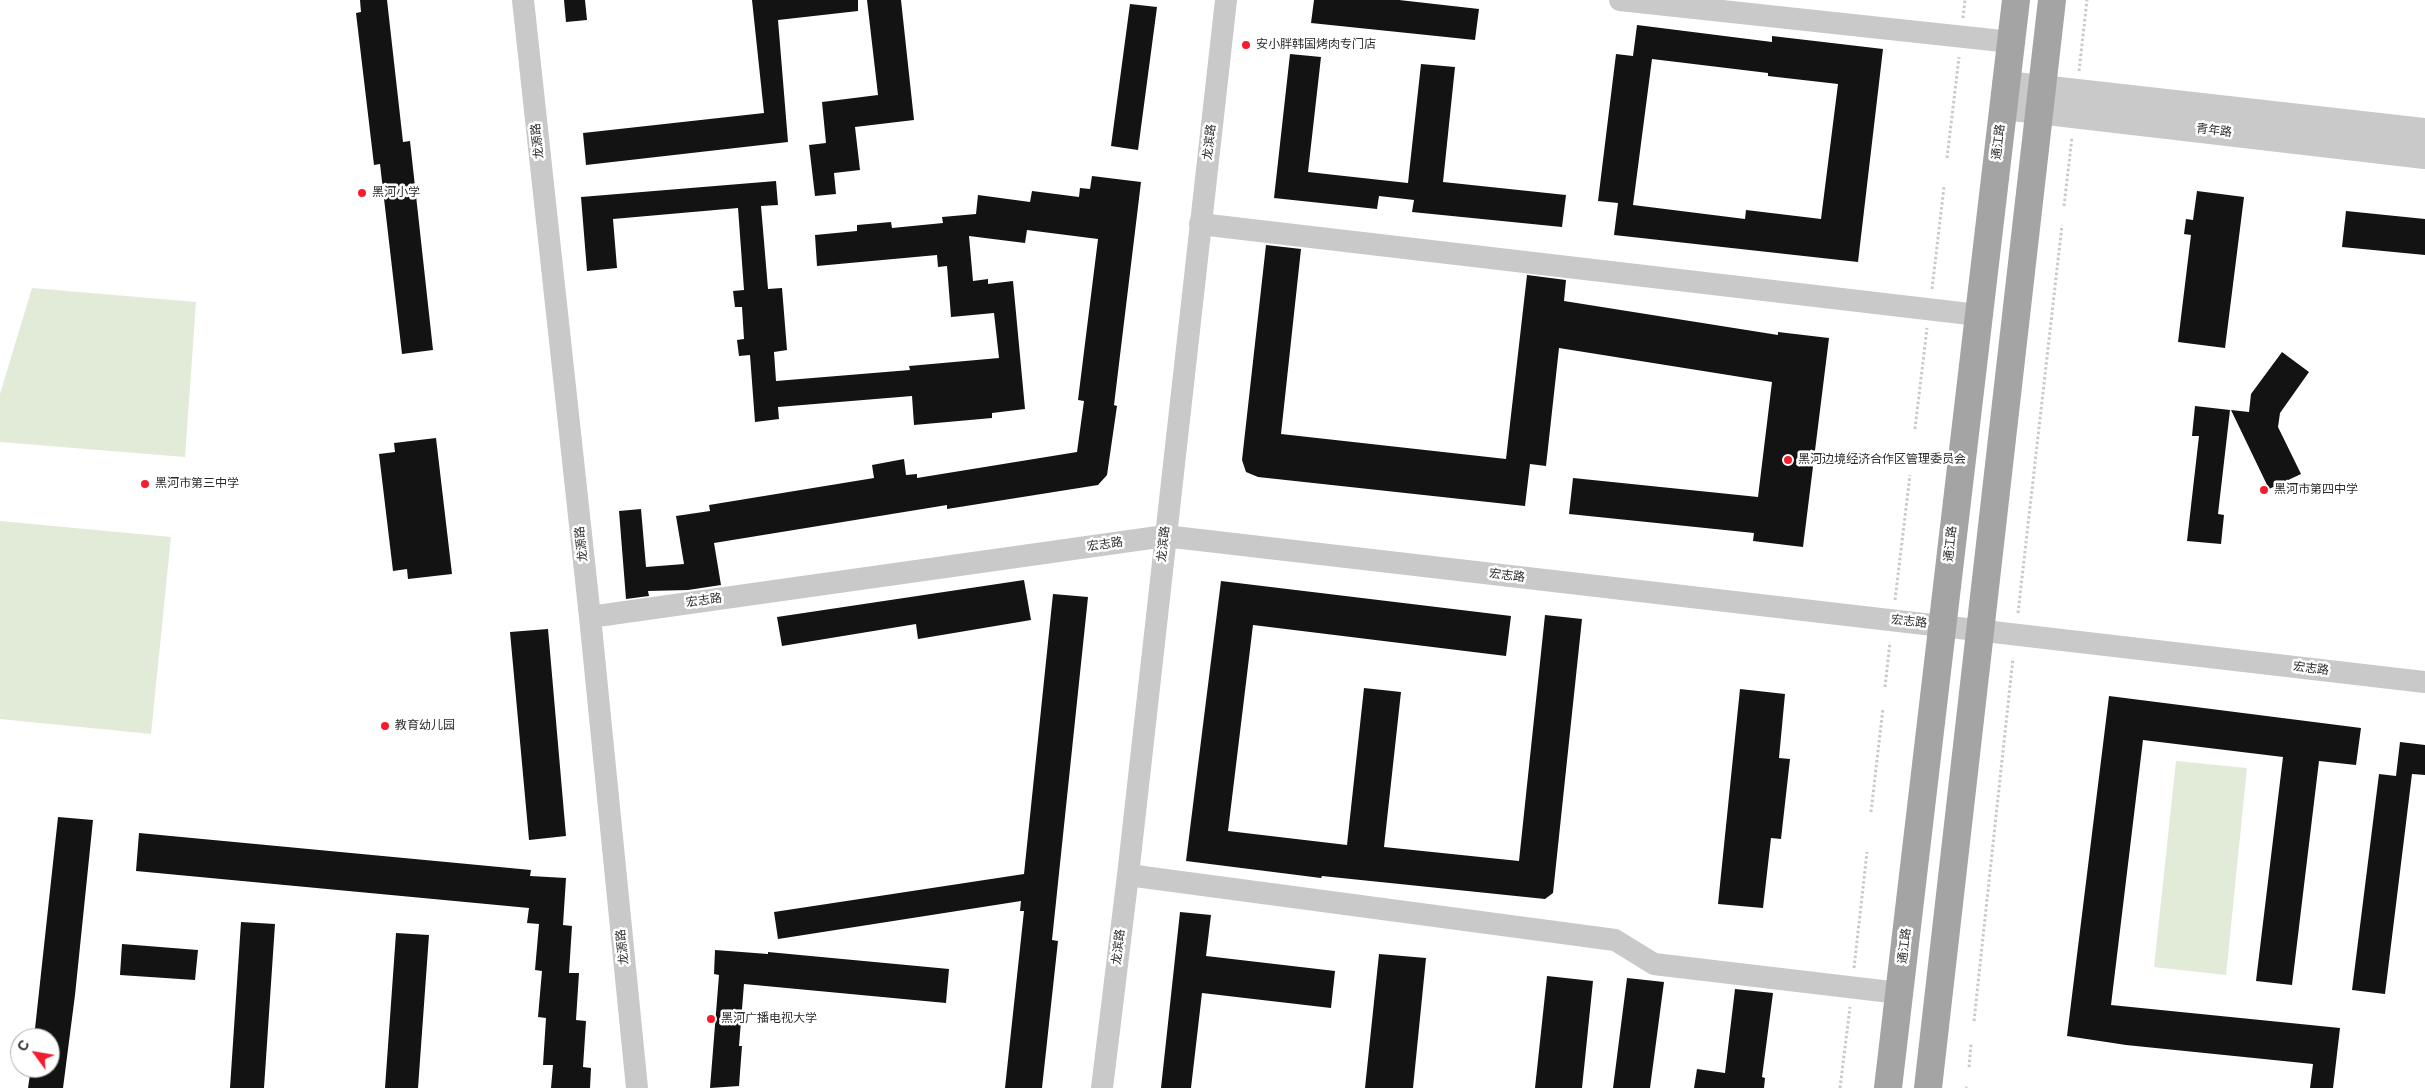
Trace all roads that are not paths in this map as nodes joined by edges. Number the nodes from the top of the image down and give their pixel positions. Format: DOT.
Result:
graph roads {
  1 [pos="523,0"];
  2 [pos="1226,0"];
  3 [pos="1620,0"];
  4 [pos="2016,0"];
  5 [pos="2052,0"];
  6 [pos="2011,42"];
  7 [pos="2005,95"];
  8 [pos="2041,99"];
  9 [pos="2425,132"];
  10 [pos="2425,155"];
  11 [pos="1200,224"];
  12 [pos="1978,315"];
  13 [pos="1164,536"];
  14 [pos="590,617"];
  15 [pos="1942,626"];
  16 [pos="1981,631"];
  17 [pos="2425,682"];
  18 [pos="1128,875"];
  19 [pos="1899,993"];
  20 [pos="637,1088"];
  21 [pos="1102,1088"];
  22 [pos="1888,1088"];
  23 [pos="1928,1088"];
  1 -- 14 [label="street, 龙源路"];
  2 -- 11 [label="street, 龙滨路"];
  3 -- 6 [label="street"];
  4 -- 6 [label="main road, 通江路"];
  5 -- 8 [label="main road"];
  6 -- 7 [label="main road, 通江路"];
  7 -- 8 [label="street, 青年路"];
  7 -- 12 [label="main road, 通江路"];
  8 -- 9 [label="street, 青年路"];
  8 -- 10 [label="street, 青年路"];
  8 -- 16 [label="main road"];
  11 -- 12 [label="street"];
  11 -- 13 [label="street, 龙滨路"];
  12 -- 15 [label="main road, 通江路"];
  13 -- 14 [label="street, 宏志路"];
  13 -- 15 [label="street, 宏志路"];
  13 -- 18 [label="street, 龙滨路"];
  14 -- 20 [label="street, 龙源路"];
  15 -- 16 [label="street, 宏志路"];
  15 -- 19 [label="main road, 通江路"];
  16 -- 17 [label="street, 宏志路"];
  16 -- 23 [label="main road"];
  18 -- 19 [label="street"];
  18 -- 21 [label="street, 龙滨路"];
  19 -- 22 [label="main road, 通江路"];
}
